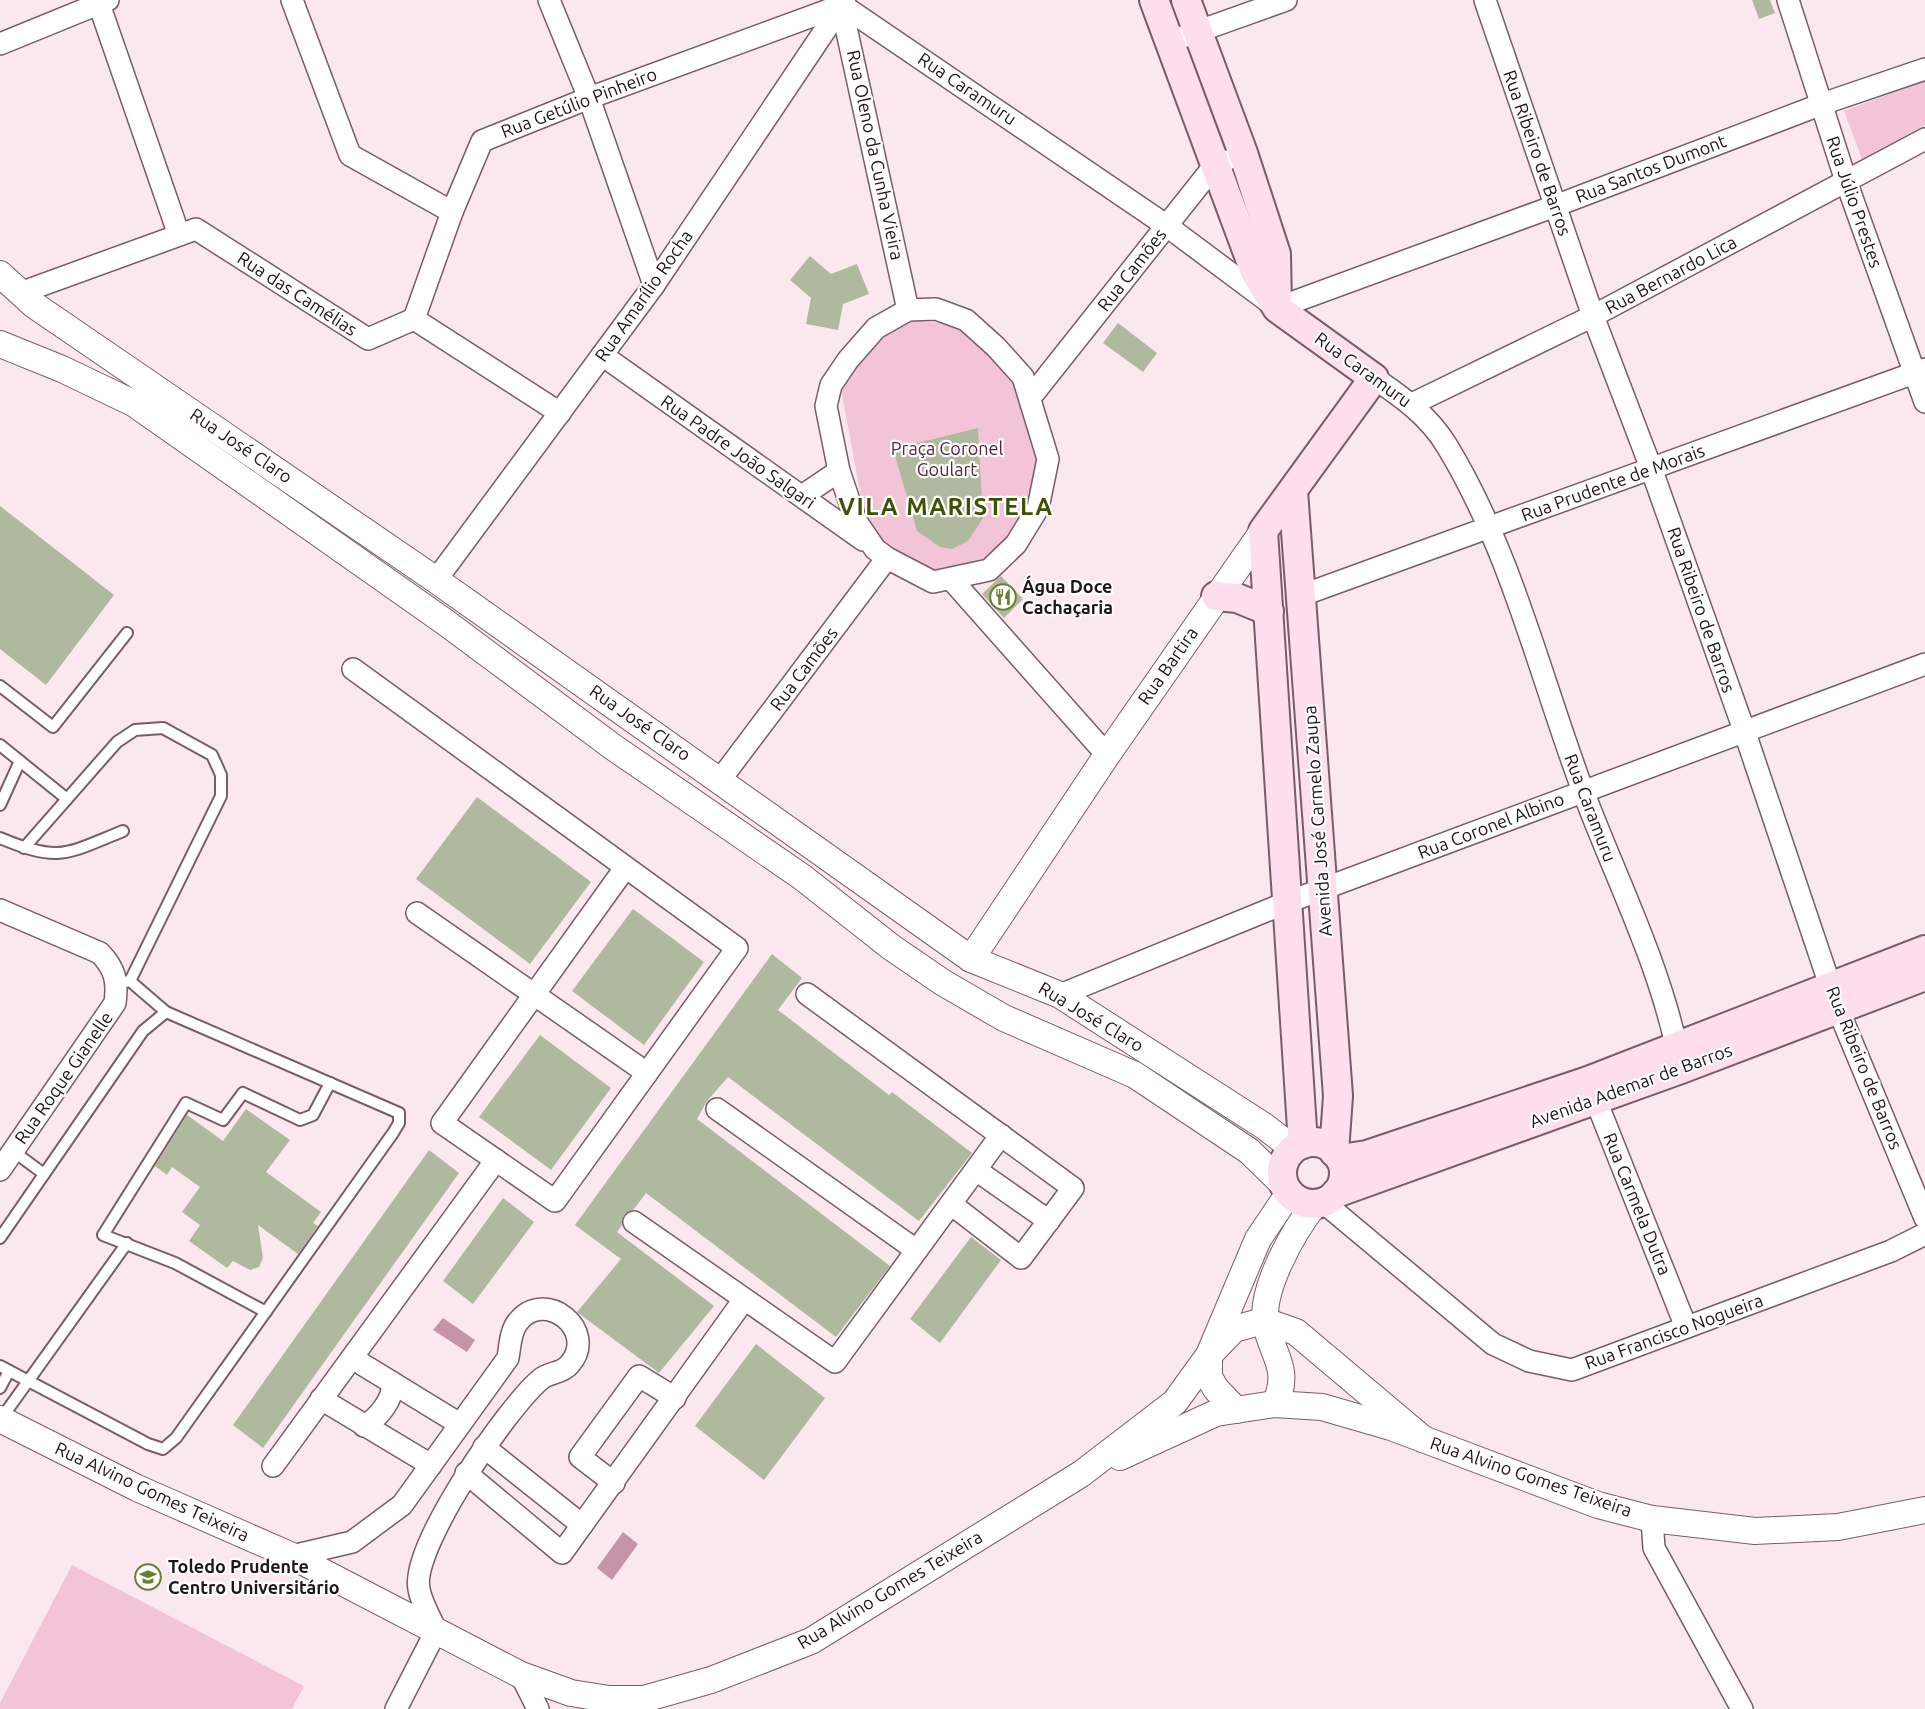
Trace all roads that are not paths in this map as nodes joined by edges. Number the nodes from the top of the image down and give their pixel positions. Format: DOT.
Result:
graph roads {
  1 [pos="292,0"];
  2 [pos="549,0"];
  3 [pos="1154,0"];
  4 [pos="1186,0"];
  5 [pos="1286,0"];
  6 [pos="1485,0"];
  7 [pos="1788,0"];
  8 [pos="104,2"];
  9 [pos="846,2"];
  10 [pos="1198,31"];
  11 [pos="1170,41"];
  12 [pos="0,44"];
  13 [pos="1925,69"];
  14 [pos="589,98"];
  15 [pos="1822,104"];
  16 [pos="1925,139"];
  17 [pos="1243,153"];
  18 [pos="1214,166"];
  19 [pos="1846,181"];
  20 [pos="1555,206"];
  21 [pos="452,212"];
  22 [pos="1167,226"];
  23 [pos="179,235"];
  24 [pos="0,274"];
  25 [pos="654,285"];
  26 [pos="20,293"];
  27 [pos="1277,308"];
  28 [pos="908,310"];
  29 [pos="1593,316"];
  30 [pos="414,319"];
  31 [pos="0,344"];
  32 [pos="602,355"];
  33 [pos="1920,371"];
  34 [pos="1374,378"];
  35 [pos="1030,398"];
  36 [pos="1925,402"];
  37 [pos="1412,404"];
  38 [pos="560,413"];
  39 [pos="1651,468"];
  40 [pos="839,471"];
  41 [pos="1293,490"];
  42 [pos="802,496"];
  43 [pos="1490,528"];
  44 [pos="1263,531"];
  45 [pos="881,554"];
  46 [pos="951,579"];
  47 [pos="436,580"];
  48 [pos="1216,596"];
  49 [pos="1300,596"];
  50 [pos="1269,611"];
  51 [pos="127,633"];
  52 [pos="1925,664"];
  53 [pos="353,669"];
  54 [pos="0,686"];
  55 [pos="1744,730"];
  56 [pos="0,745"];
  57 [pos="1107,755"];
  58 [pos="20,761"];
  59 [pos="720,780"];
  60 [pos="1583,791"];
  61 [pos="67,799"];
  62 [pos="0,804"];
  63 [pos="123,831"];
  64 [pos="0,838"];
  65 [pos="24,848"];
  66 [pos="625,868"];
  67 [pos="1323,889"];
  68 [pos="1288,902"];
  69 [pos="0,910"];
  70 [pos="417,913"];
  71 [pos="1925,950"];
  72 [pos="971,959"];
  73 [pos="1925,976"];
  74 [pos="124,982"];
  75 [pos="536,994"];
  76 [pos="807,994"];
  77 [pos="1060,995"];
  78 [pos="1834,997"];
  79 [pos="166,1012"];
  80 [pos="1679,1057"];
  81 [pos="647,1073"];
  82 [pos="330,1083"];
  83 [pos="1592,1090"];
  84 [pos="717,1109"];
  85 [pos="1001,1135"];
  86 [pos="7,1147"];
  87 [pos="1298,1147"];
  88 [pos="1337,1155"];
  89 [pos="496,1160"];
  90 [pos="0,1170"];
  91 [pos="976,1170"];
  92 [pos="44,1174"];
  93 [pos="1286,1189"];
  94 [pos="1325,1200"];
  95 [pos="951,1204"];
  96 [pos="1925,1218"];
  97 [pos="1049,1221"];
  98 [pos="633,1222"];
  99 [pos="1925,1234"];
  100 [pos="0,1238"];
  101 [pos="127,1243"];
  102 [pos="916,1250"];
  103 [pos="743,1300"];
  104 [pos="266,1312"];
  105 [pos="1266,1324"];
  106 [pos="1686,1327"];
  107 [pos="1209,1354"];
  108 [pos="352,1358"];
  109 [pos="5,1369"];
  110 [pos="27,1382"];
  111 [pos="393,1383"];
  112 [pos="0,1388"];
  113 [pos="675,1398"];
  114 [pos="321,1400"];
  115 [pos="1275,1404"];
  116 [pos="1236,1410"];
  117 [pos="1,1419"];
  118 [pos="458,1423"];
  119 [pos="364,1426"];
  120 [pos="1423,1439"];
  121 [pos="484,1447"];
  122 [pos="431,1465"];
  123 [pos="273,1466"];
  124 [pos="466,1473"];
  125 [pos="1081,1474"];
  126 [pos="614,1483"];
  127 [pos="532,1485"];
  128 [pos="1925,1510"];
  129 [pos="513,1512"];
  130 [pos="1653,1519"];
  131 [pos="582,1525"];
  132 [pos="292,1556"];
  133 [pos="436,1631"];
  134 [pos="521,1675"];
  135 [pos="396,1709"];
  136 [pos="538,1709"];
  137 [pos="1742,1709"];
  1 -- 21 [label="street"];
  2 -- 14 [label="street"];
  3 -- 11 [label="main road"];
  4 -- 10 [label="main road"];
  5 -- 10 [label="street"];
  6 -- 20 [label="street, Rua Ribeiro de Barros"];
  7 -- 15 [label="street, Rua Júlio Prestes"];
  8 -- 12 [label="street"];
  8 -- 23 [label="street"];
  9 -- 14 [label="street, Rua Getúlio Pinheiro"];
  9 -- 22 [label="street, Rua Caramuru"];
  9 -- 25 [label="street, Rua Amarílio Rocha"];
  9 -- 28 [label="street, Rua Oleno da Cunha Vieira"];
  10 -- 11 [label="street"];
  10 -- 17 [label="main road"];
  11 -- 18 [label="main road"];
  13 -- 15 [label="street, Rua Santos Dumont"];
  14 -- 21 [label="street, Rua Getúlio Pinheiro"];
  14 -- 25 [label="street"];
  15 -- 19 [label="street, Rua Júlio Prestes"];
  15 -- 20 [label="street, Rua Santos Dumont"];
  16 -- 19 [label="street, Rua Bernardo Lica"];
  17 -- 18 [label="street, Rua Camões"];
  17 -- 27 [label="main road"];
  18 -- 22 [label="street, Rua Camões"];
  18 -- 27 [label="main road"];
  19 -- 29 [label="street, Rua Bernardo Lica"];
  19 -- 33 [label="street, Rua Júlio Prestes"];
  20 -- 27 [label="street, Rua Santos Dumont"];
  20 -- 29 [label="street, Rua Ribeiro de Barros"];
  21 -- 30 [label="street, Rua Getúlio Pinheiro"];
  22 -- 27 [label="street, Rua Caramuru"];
  22 -- 35 [label="street, Rua Camões"];
  23 -- 26 [label="street, Rua das Camélias"];
  23 -- 30 [label="street, Rua das Camélias"];
  24 -- 26 [label="street, Rua José Claro"];
  25 -- 32 [label="street, Rua Amarílio Rocha"];
  26 -- 47 [label="street, Rua José Claro"];
  27 -- 34 [label="main road, Rua Caramuru"];
  28 -- 35 [label="street"];
  28 -- 40 [label="street"];
  29 -- 37 [label="street, Rua Bernardo Lica"];
  29 -- 39 [label="street, Rua Ribeiro de Barros"];
  30 -- 38 [label="street"];
  31 -- 93 [label="street, Rua José Claro"];
  32 -- 38 [label="street, Rua Amarílio Rocha"];
  32 -- 42 [label="street, Rua Padre João Salgari"];
  33 -- 36 [label="street, Rua Júlio Prestes"];
  33 -- 39 [label="street, Rua Prudente de Morais"];
  34 -- 37 [label="street, Rua Caramuru"];
  34 -- 41 [label="main road, Rua Bartira"];
  35 -- 46 [label="street"];
  37 -- 43 [label="street, Rua Caramuru"];
  38 -- 47 [label="street, Rua Amarílio Rocha"];
  39 -- 43 [label="street, Rua Prudente de Morais"];
  39 -- 55 [label="street, Rua Ribeiro de Barros"];
  40 -- 42 [label="street"];
  40 -- 45 [label="street"];
  41 -- 44 [label="main road, Rua Bartira"];
  41 -- 49 [label="main road, Avenida José Carmelo Zaupa"];
  42 -- 45 [label="street, Rua Padre João Salgari"];
  43 -- 49 [label="street, Rua Prudente de Morais"];
  43 -- 60 [label="street, Rua Caramuru"];
  44 -- 48 [label="street, Rua Bartira"];
  44 -- 50 [label="main road, Avenida José Carmelo Zaupa"];
  45 -- 46 [label="street"];
  45 -- 59 [label="street, Rua Camões"];
  46 -- 57 [label="street"];
  47 -- 59 [label="street, Rua José Claro"];
  48 -- 50 [label="main road"];
  48 -- 57 [label="street, Rua Bartira"];
  49 -- 67 [label="main road, Avenida José Carmelo Zaupa"];
  50 -- 68 [label="main road, Avenida José Carmelo Zaupa"];
  51 -- 54 [label="lane"];
  52 -- 55 [label="street, Rua Coronel Albino"];
  53 -- 66 [label="street"];
  55 -- 60 [label="street, Rua Coronel Albino"];
  55 -- 78 [label="street, Rua Ribeiro de Barros"];
  56 -- 58 [label="lane"];
  57 -- 72 [label="street, Rua Bartira"];
  58 -- 61 [label="lane"];
  58 -- 62 [label="lane"];
  59 -- 72 [label="street, Rua José Claro"];
  60 -- 67 [label="street, Rua Coronel Albino"];
  60 -- 80 [label="street, Rua Caramuru"];
  61 -- 65 [label="lane"];
  61 -- 74 [label="lane"];
  63 -- 65 [label="lane"];
  64 -- 65 [label="lane"];
  66 -- 75 [label="street"];
  66 -- 81 [label="street"];
  67 -- 68 [label="street, Rua Coronel Albino"];
  67 -- 88 [label="main road, Avenida José Carmelo Zaupa"];
  68 -- 77 [label="street, Rua Coronel Albino"];
  68 -- 87 [label="main road, Avenida José Carmelo Zaupa"];
  69 -- 74 [label="street"];
  70 -- 75 [label="street"];
  71 -- 78 [label="main road, Avenida Ademar de Barros"];
  72 -- 77 [label="street, Rua José Claro"];
  73 -- 78 [label="main road, Avenida Ademar de Barros"];
  74 -- 79 [label="lane"];
  74 -- 86 [label="street, Rua Roque Gianelle"];
  75 -- 81 [label="street"];
  75 -- 89 [label="street"];
  76 -- 85 [label="street"];
  77 -- 87 [label="street, Rua José Claro"];
  78 -- 80 [label="main road, Avenida Ademar de Barros"];
  78 -- 96 [label="street, Rua Ribeiro de Barros"];
  79 -- 82 [label="lane"];
  79 -- 92 [label="lane"];
  80 -- 83 [label="main road, Avenida Ademar de Barros"];
  81 -- 89 [label="street"];
  82 -- 101 [label="lane"];
  82 -- 104 [label="lane"];
  83 -- 88 [label="main road, Avenida Ademar de Barros"];
  83 -- 94 [label="main road, Avenida Ademar de Barros"];
  83 -- 106 [label="street, Rua Carmela Dutra"];
  84 -- 102 [label="street"];
  85 -- 91 [label="street"];
  85 -- 97 [label="street"];
  86 -- 90 [label="street, Rua Roque Gianelle"];
  86 -- 92 [label="lane"];
  87 -- 88 [label="main road"];
  87 -- 93 [label="main road"];
  88 -- 94 [label="main road"];
  89 -- 108 [label="street"];
  91 -- 95 [label="street"];
  91 -- 97 [label="street"];
  92 -- 100 [label="lane"];
  93 -- 94 [label="main road"];
  93 -- 107 [label="street"];
  94 -- 105 [label="street"];
  94 -- 106 [label="street, Rua Francisco Nogueira"];
  95 -- 97 [label="street"];
  95 -- 102 [label="street"];
  98 -- 103 [label="street"];
  99 -- 106 [label="street, Rua Francisco Nogueira"];
  101 -- 104 [label="lane"];
  101 -- 110 [label="lane"];
  102 -- 103 [label="street"];
  103 -- 113 [label="street"];
  104 -- 110 [label="lane"];
  105 -- 107 [label="street, Rua Alvino Gomes Teixeira"];
  105 -- 115 [label="street"];
  105 -- 120 [label="street, Rua Alvino Gomes Teixeira"];
  107 -- 116 [label="street"];
  107 -- 125 [label="street, Rua Alvino Gomes Teixeira"];
  108 -- 111 [label="street"];
  108 -- 114 [label="street"];
  109 -- 110 [label="lane"];
  109 -- 112 [label="lane"];
  110 -- 117 [label="lane"];
  111 -- 118 [label="street"];
  111 -- 119 [label="street"];
  113 -- 126 [label="street"];
  113 -- 126 [label="street"];
  114 -- 119 [label="street"];
  114 -- 123 [label="street"];
  115 -- 116 [label="street, Rua Alvino Gomes Teixeira"];
  115 -- 120 [label="street, Rua Alvino Gomes Teixeira"];
  116 -- 125 [label="street, Rua Alvino Gomes Teixeira"];
  117 -- 132 [label="street, Rua Alvino Gomes Teixeira"];
  118 -- 121 [label="street"];
  118 -- 122 [label="street"];
  119 -- 122 [label="street"];
  120 -- 130 [label="street, Rua Alvino Gomes Teixeira"];
  121 -- 124 [label="street"];
  121 -- 127 [label="street"];
  122 -- 132 [label="street"];
  124 -- 129 [label="street"];
  124 -- 133 [label="street"];
  125 -- 134 [label="street, Rua Alvino Gomes Teixeira"];
  126 -- 131 [label="street"];
  127 -- 129 [label="street"];
  127 -- 131 [label="street"];
  128 -- 130 [label="street, Rua Alvino Gomes Teixeira"];
  129 -- 131 [label="street"];
  130 -- 137 [label="street"];
  132 -- 133 [label="street, Rua Alvino Gomes Teixeira"];
  133 -- 134 [label="street, Rua Alvino Gomes Teixeira"];
  133 -- 135 [label="street"];
  134 -- 136 [label="street"];
}
